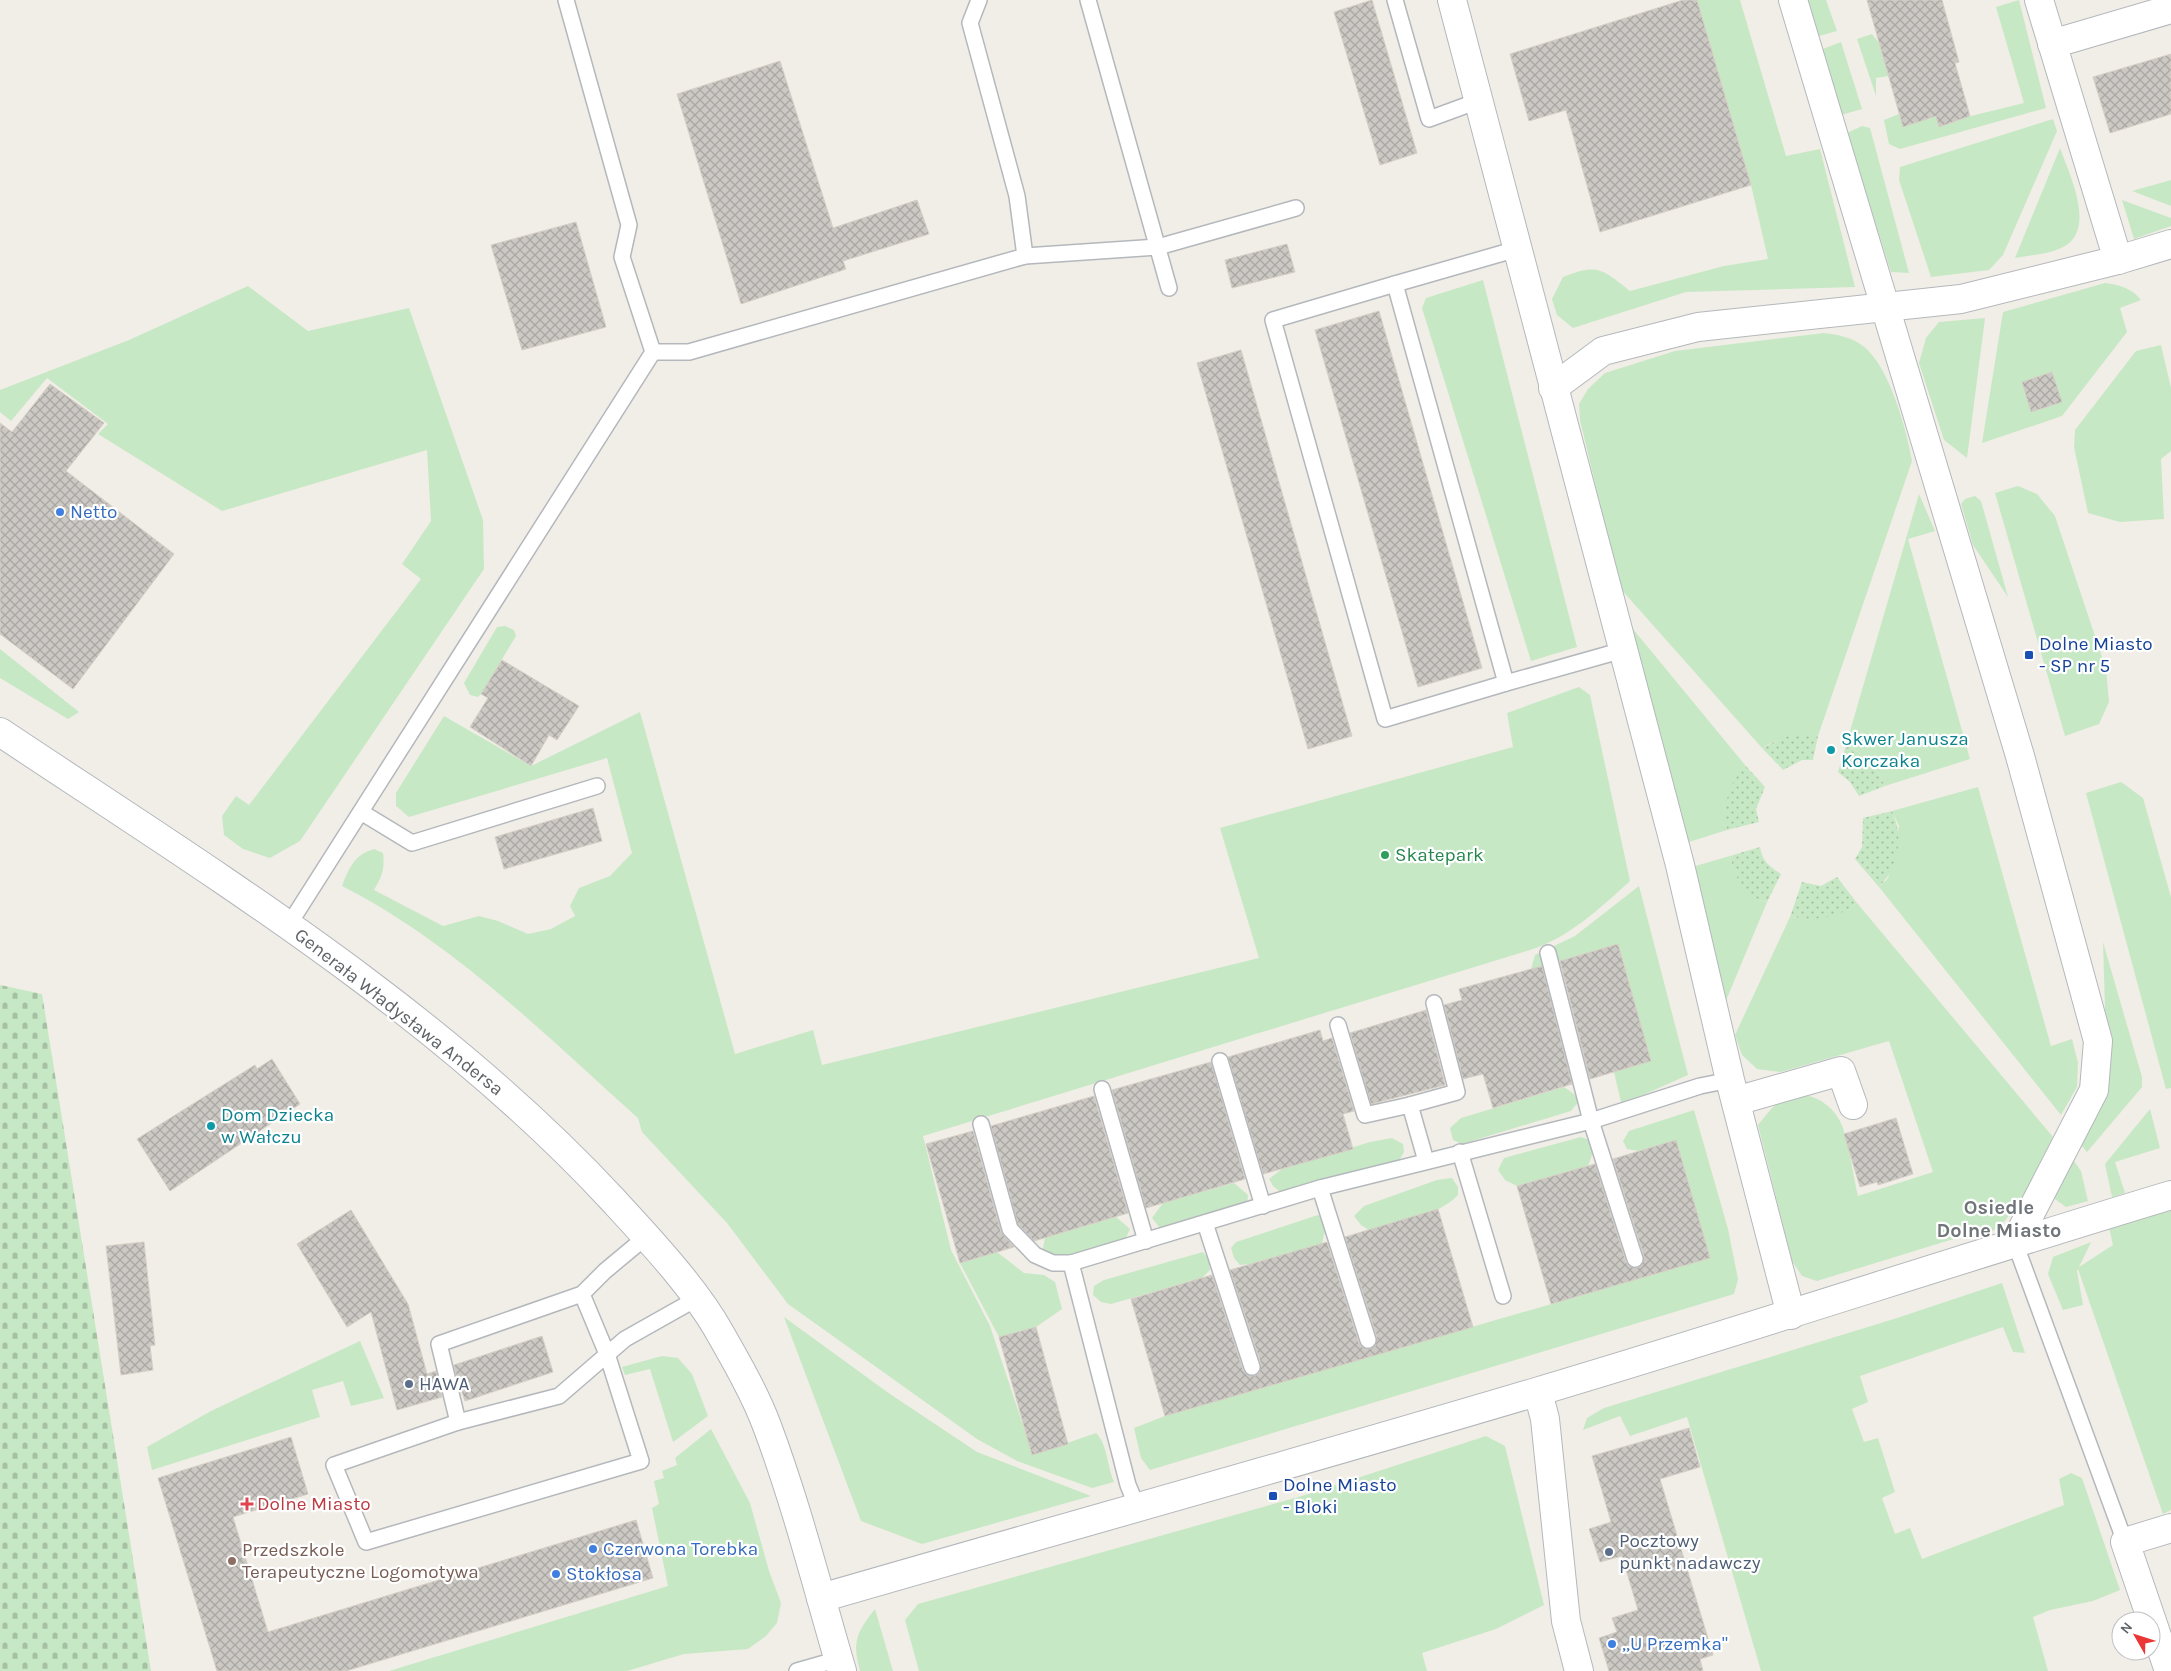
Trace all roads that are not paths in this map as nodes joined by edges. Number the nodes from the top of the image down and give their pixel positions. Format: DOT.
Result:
graph roads {
  1 [pos="566,0"];
  2 [pos="979,0"];
  3 [pos="1088,0"];
  4 [pos="1395,0"];
  5 [pos="1452,0"];
  6 [pos="1792,0"];
  7 [pos="2039,0"];
  8 [pos="2171,8"];
  9 [pos="2052,44"];
  10 [pos="1478,101"];
  11 [pos="1296,208"];
  12 [pos="2171,244"];
  13 [pos="1158,247"];
  14 [pos="1516,249"];
  15 [pos="1024,256"];
  16 [pos="2118,260"];
  17 [pos="1395,284"];
  18 [pos="1169,288"];
  19 [pos="1885,308"];
  20 [pos="653,352"];
  21 [pos="1553,388"];
  22 [pos="1623,650"];
  23 [pos="1506,683"];
  24 [pos="0,732"];
  25 [pos="597,786"];
  26 [pos="361,812"];
  27 [pos="288,926"];
  28 [pos="1548,953"];
  29 [pos="1434,1002"];
  30 [pos="1338,1025"];
  31 [pos="1220,1060"];
  32 [pos="1102,1089"];
  33 [pos="1733,1090"];
  34 [pos="1410,1105"];
  35 [pos="1853,1105"];
  36 [pos="1592,1121"];
  37 [pos="981,1124"];
  38 [pos="1460,1152"];
  39 [pos="1426,1161"];
  40 [pos="1320,1188"];
  41 [pos="2171,1195"];
  42 [pos="1263,1206"];
  43 [pos="1205,1223"];
  44 [pos="647,1236"];
  45 [pos="1146,1240"];
  46 [pos="2015,1243"];
  47 [pos="1635,1259"];
  48 [pos="1071,1263"];
  49 [pos="582,1294"];
  50 [pos="1503,1296"];
  51 [pos="696,1298"];
  52 [pos="1790,1316"];
  53 [pos="1368,1340"];
  54 [pos="607,1354"];
  55 [pos="1252,1367"];
  56 [pos="1538,1392"];
  57 [pos="458,1422"];
  58 [pos="1138,1509"];
  59 [pos="2171,1528"];
  60 [pos="2126,1542"];
  61 [pos="822,1598"];
  62 [pos="840,1665"];
  63 [pos="798,1671"];
  64 [pos="1579,1671"];
  65 [pos="2169,1671"];
  1 -- 20 [label="lane"];
  2 -- 15 [label="lane"];
  3 -- 13 [label="lane"];
  4 -- 10 [label="lane"];
  5 -- 10 [label="street"];
  6 -- 19 [label="street"];
  7 -- 9 [label="street"];
  8 -- 9 [label="street"];
  9 -- 16 [label="street"];
  10 -- 14 [label="street"];
  11 -- 13 [label="lane"];
  12 -- 16 [label="street"];
  13 -- 15 [label="lane"];
  13 -- 18 [label="lane"];
  14 -- 17 [label="lane"];
  14 -- 21 [label="street"];
  15 -- 20 [label="lane"];
  16 -- 19 [label="street"];
  17 -- 23 [label="lane"];
  17 -- 23 [label="lane"];
  19 -- 21 [label="street"];
  19 -- 46 [label="street"];
  20 -- 26 [label="lane"];
  21 -- 22 [label="street"];
  22 -- 23 [label="lane"];
  22 -- 33 [label="street"];
  24 -- 27 [label="street, Generała Władysława Andersa"];
  25 -- 26 [label="lane"];
  26 -- 27 [label="lane"];
  27 -- 44 [label="street, Generała Władysława Andersa"];
  28 -- 36 [label="lane"];
  29 -- 34 [label="lane"];
  30 -- 34 [label="lane"];
  31 -- 42 [label="lane"];
  32 -- 45 [label="lane"];
  33 -- 35 [label="street"];
  33 -- 36 [label="lane"];
  33 -- 52 [label="street"];
  34 -- 39 [label="lane"];
  36 -- 38 [label="lane"];
  36 -- 47 [label="lane"];
  37 -- 48 [label="lane"];
  38 -- 39 [label="lane"];
  38 -- 50 [label="lane"];
  39 -- 40 [label="lane"];
  40 -- 42 [label="lane"];
  40 -- 53 [label="lane"];
  41 -- 46 [label="street"];
  42 -- 43 [label="lane"];
  43 -- 45 [label="lane"];
  43 -- 55 [label="lane"];
  44 -- 49 [label="lane"];
  44 -- 51 [label="street, Generała Władysława Andersa"];
  45 -- 48 [label="lane"];
  46 -- 52 [label="street"];
  46 -- 60 [label="lane"];
  48 -- 58 [label="lane"];
  49 -- 54 [label="lane"];
  49 -- 57 [label="lane"];
  51 -- 54 [label="lane"];
  51 -- 61 [label="street, Generała Władysława Andersa"];
  52 -- 56 [label="street"];
  54 -- 57 [label="lane"];
  54 -- 57 [label="lane"];
  56 -- 58 [label="street"];
  56 -- 64 [label="street"];
  58 -- 61 [label="street"];
  59 -- 60 [label="street"];
  60 -- 65 [label="street"];
  61 -- 62 [label="street, Generała Władysława Andersa"];
  62 -- 63 [label="lane"];
}
